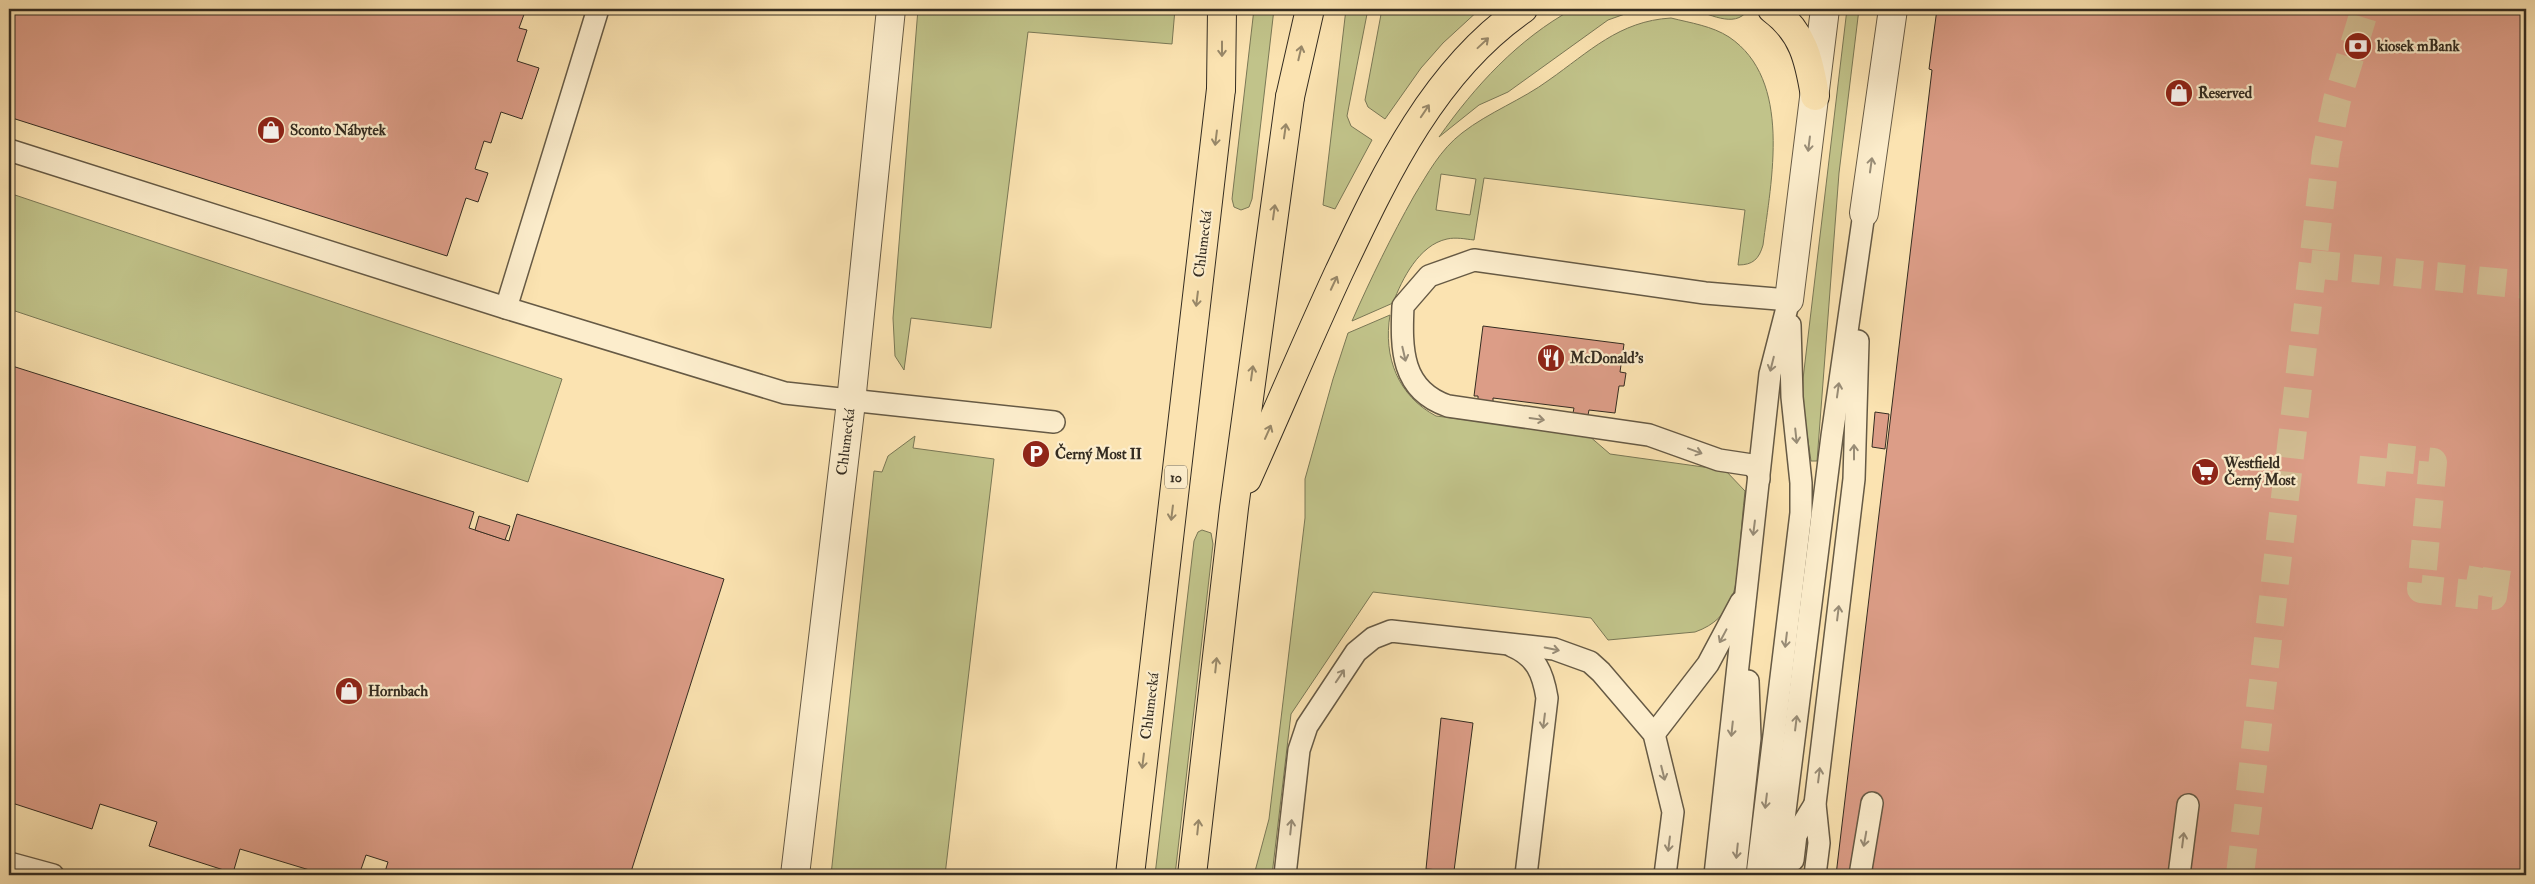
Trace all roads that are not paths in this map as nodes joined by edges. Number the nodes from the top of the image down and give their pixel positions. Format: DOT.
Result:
graph roads {
  1 [pos="598,9"];
  2 [pos="891,9"];
  3 [pos="1222,9"];
  4 [pos="1310,9"];
  5 [pos="1523,9"];
  6 [pos="1772,9"];
  7 [pos="1824,9"];
  8 [pos="1893,9"];
  9 [pos="1815,96"];
  10 [pos="9,150"];
  11 [pos="1864,213"];
  12 [pos="1788,300"];
  13 [pos="506,308"];
  14 [pos="851,402"];
  15 [pos="1054,422"];
  16 [pos="1759,479"];
  17 [pos="1234,508"];
  18 [pos="1746,593"];
  19 [pos="1502,642"];
  20 [pos="1654,734"];
  21 [pos="1872,803"];
  22 [pos="1815,804"];
  23 [pos="2188,805"];
  24 [pos="9,862"];
  25 [pos="1130,872"];
  26 [pos="52,875"];
  27 [pos="795,875"];
  28 [pos="1192,875"];
  29 [pos="1285,875"];
  30 [pos="1526,875"];
  31 [pos="1665,875"];
  32 [pos="1715,875"];
  33 [pos="1735,875"];
  34 [pos="1757,875"];
  35 [pos="1777,875"];
  36 [pos="1791,875"];
  37 [pos="1815,875"];
  38 [pos="1860,875"];
  39 [pos="2179,875"];
  1 -- 13 [label="lane"];
  2 -- 14 [label="street, Chlumecká"];
  3 -- 25 [label="main road, Chlumecká / 10, one-way"];
  17 -- 4 [label="main road, one-way"];
  17 -- 5 [label="main road, one-way"];
  6 -- 9 [label="main road"];
  7 -- 9 [label="street"];
  11 -- 8 [label="street, one-way"];
  9 -- 12 [label="street, one-way"];
  10 -- 13 [label="lane"];
  22 -- 11 [label="lane, one-way"];
  35 -- 11 [label="lane, one-way"];
  12 -- 16 [label="lane, one-way"];
  12 -- 16 [label="lane, one-way"];
  12 -- 34 [label="lane, one-way"];
  13 -- 14 [label="lane"];
  14 -- 15 [label="lane"];
  14 -- 27 [label="street, Chlumecká"];
  16 -- 18 [label="lane, one-way"];
  28 -- 17 [label="main road, one-way"];
  18 -- 20 [label="lane, one-way"];
  18 -- 32 [label="lane, one-way"];
  18 -- 33 [label="lane, one-way"];
  19 -- 20 [label="lane, one-way"];
  29 -- 19 [label="lane, one-way"];
  19 -- 30 [label="lane, one-way"];
  20 -- 31 [label="lane, one-way"];
  21 -- 38 [label="lane, one-way"];
  22 -- 36 [label="lane"];
  22 -- 37 [label="lane"];
  39 -- 23 [label="lane, one-way"];
  24 -- 26 [label="lane"];
}
